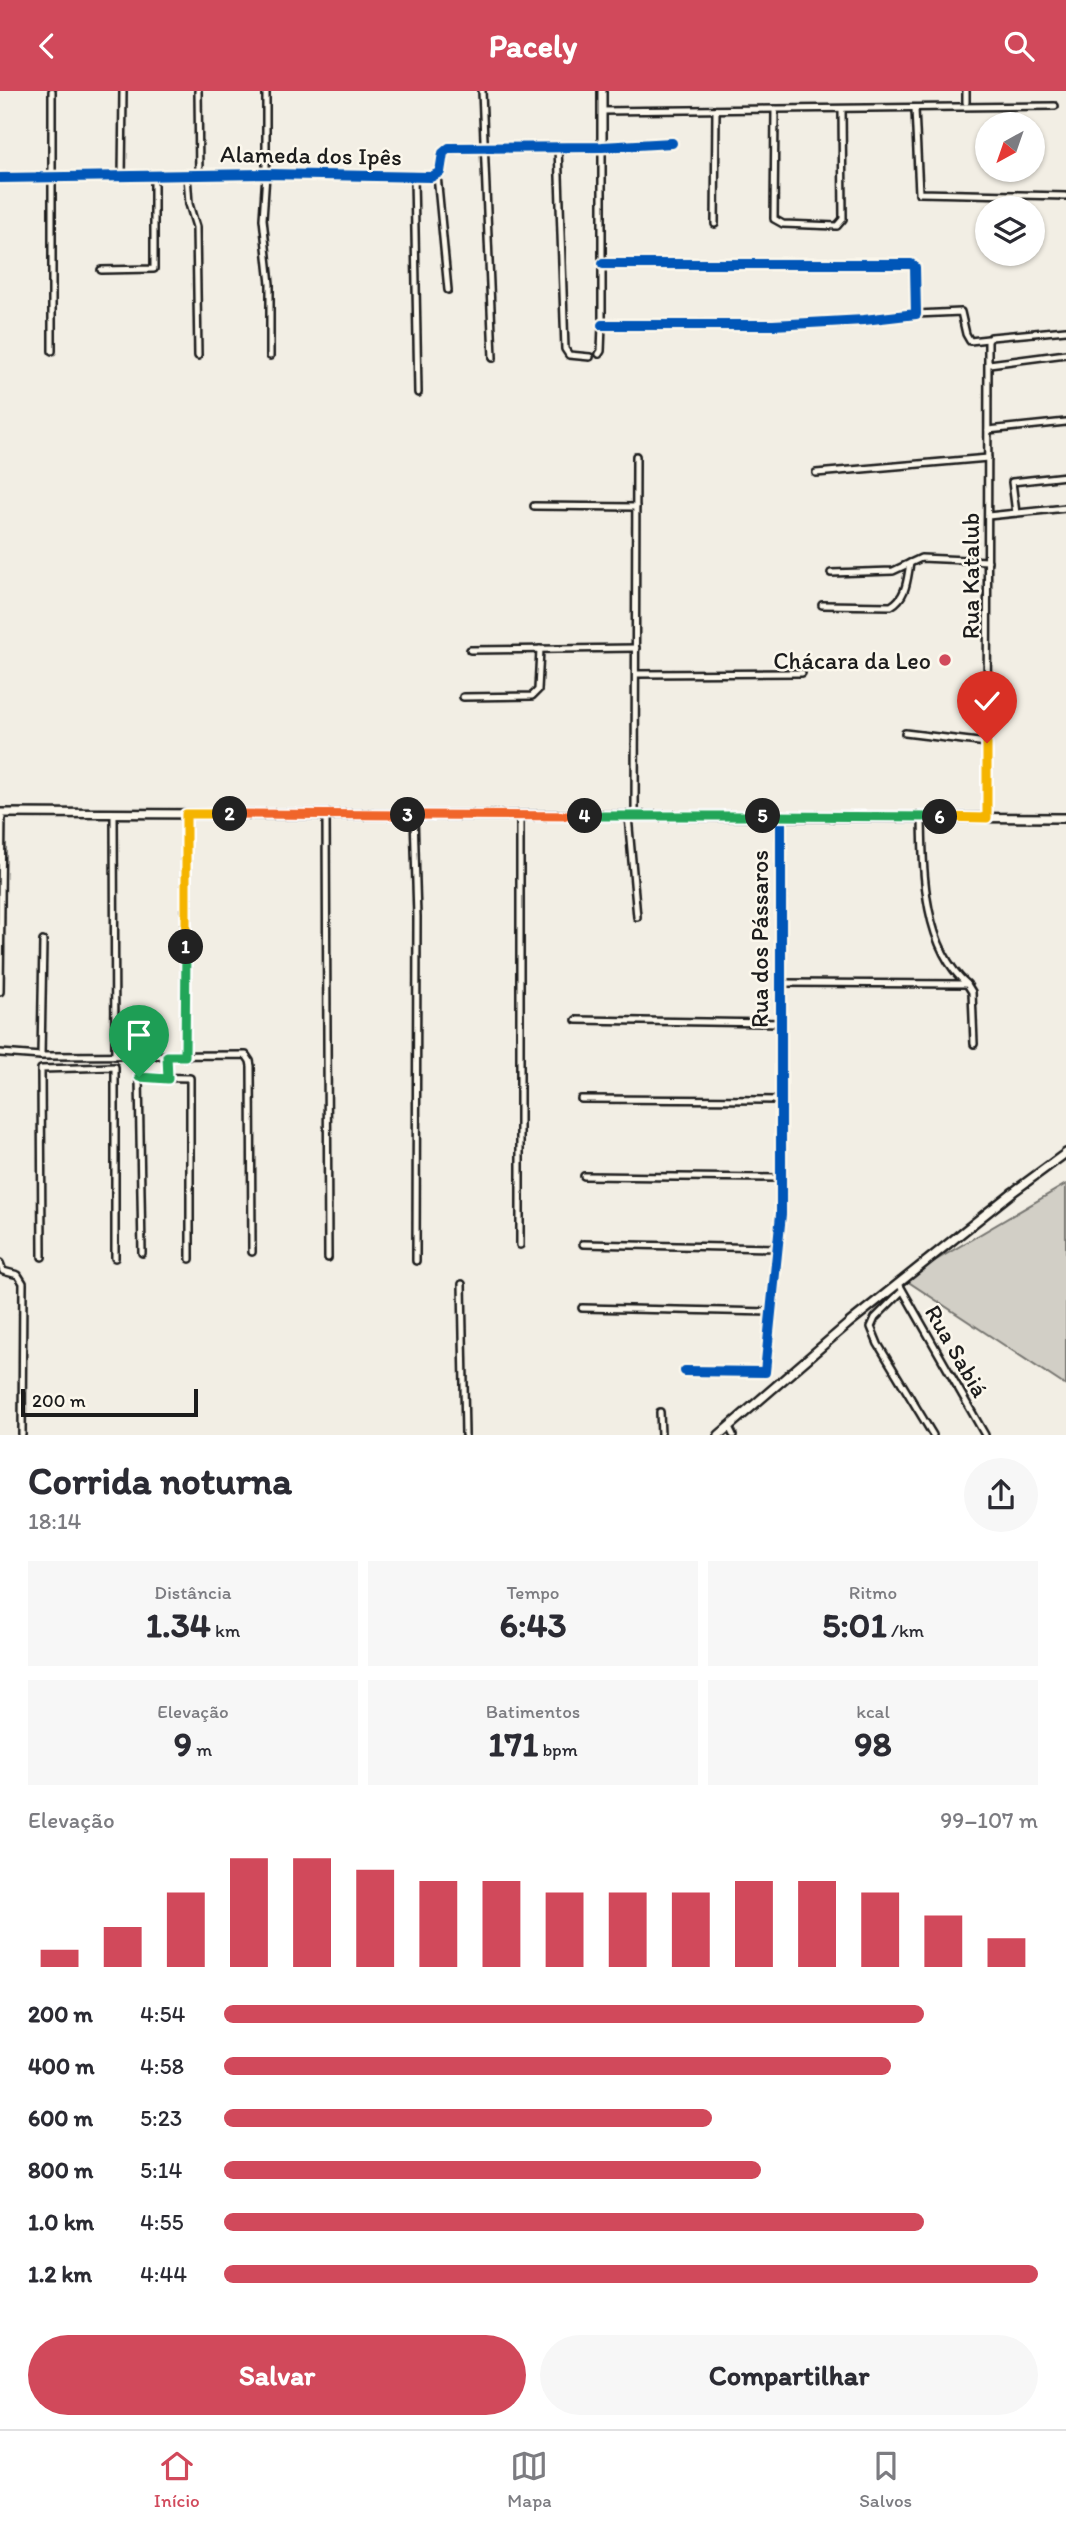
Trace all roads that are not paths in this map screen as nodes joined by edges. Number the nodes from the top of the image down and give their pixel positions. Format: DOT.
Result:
graph roads {
  1 [pos="52,91"];
  2 [pos="123,91"];
  3 [pos="198,91"];
  4 [pos="265,91"];
  5 [pos="482,91"];
  6 [pos="602,91"];
  7 [pos="966,91"];
  8 [pos="966,102"];
  9 [pos="1055,106"];
  10 [pos="775,109"];
  11 [pos="842,109"];
  12 [pos="915,109"];
  13 [pos="602,110"];
  14 [pos="716,110"];
  15 [pos="672,143"];
  16 [pos="558,147"];
  17 [pos="602,147"];
  18 [pos="486,148"];
  19 [pos="266,174"];
  20 [pos="187,175"];
  21 [pos="199,175"];
  22 [pos="437,175"];
  23 [pos="122,177"];
  24 [pos="154,177"];
  25 [pos="414,177"];
  26 [pos="0,178"];
  27 [pos="52,178"];
  28 [pos="1066,196"];
  29 [pos="715,224"];
  30 [pos="603,264"];
  31 [pos="102,270"];
  32 [pos="448,290"];
  33 [pos="916,314"];
  34 [pos="602,325"];
  35 [pos="1066,330"];
  36 [pos="990,338"];
  37 [pos="52,351"];
  38 [pos="599,354"];
  39 [pos="1066,354"];
  40 [pos="198,356"];
  41 [pos="270,356"];
  42 [pos="590,357"];
  43 [pos="493,358"];
  44 [pos="989,364"];
  45 [pos="418,393"];
  46 [pos="1066,422"];
  47 [pos="988,431"];
  48 [pos="636,456"];
  49 [pos="988,458"];
  50 [pos="816,473"];
  51 [pos="1066,476"];
  52 [pos="534,506"];
  53 [pos="636,507"];
  54 [pos="1066,508"];
  55 [pos="1016,513"];
  56 [pos="988,516"];
  57 [pos="988,561"];
  58 [pos="910,563"];
  59 [pos="831,573"];
  60 [pos="822,605"];
  61 [pos="636,648"];
  62 [pos="540,649"];
  63 [pos="470,650"];
  64 [pos="802,673"];
  65 [pos="637,674"];
  66 [pos="463,697"];
  67 [pos="905,733"];
  68 [pos="987,743"];
  69 [pos="1,813"];
  70 [pos="114,814"];
  71 [pos="186,814"];
  72 [pos="326,815"];
  73 [pos="414,815"];
  74 [pos="520,816"];
  75 [pos="632,816"];
  76 [pos="780,817"];
  77 [pos="922,817"];
  78 [pos="987,818"];
  79 [pos="1066,818"];
  80 [pos="637,917"];
  81 [pos="43,941"];
  82 [pos="781,983"];
  83 [pos="967,984"];
  84 [pos="0,992"];
  85 [pos="576,1020"];
  86 [pos="780,1023"];
  87 [pos="974,1044"];
  88 [pos="0,1053"];
  89 [pos="44,1056"];
  90 [pos="115,1056"];
  91 [pos="167,1056"];
  92 [pos="185,1056"];
  93 [pos="48,1069"];
  94 [pos="168,1079"];
  95 [pos="581,1099"];
  96 [pos="781,1100"];
  97 [pos="1066,1153"];
  98 [pos="584,1176"];
  99 [pos="781,1178"];
  100 [pos="583,1244"];
  101 [pos="520,1245"];
  102 [pos="778,1248"];
  103 [pos="251,1252"];
  104 [pos="142,1253"];
  105 [pos="42,1257"];
  106 [pos="114,1258"];
  107 [pos="328,1258"];
  108 [pos="190,1259"];
  109 [pos="416,1261"];
  110 [pos="0,1263"];
  111 [pos="462,1284"];
  112 [pos="900,1287"];
  113 [pos="582,1308"];
  114 [pos="771,1312"];
  115 [pos="685,1371"];
  116 [pos="660,1412"];
  117 [pos="731,1431"];
  118 [pos="22,1435"];
  119 [pos="465,1435"];
  120 [pos="661,1435"];
  121 [pos="719,1435"];
  122 [pos="933,1435"];
  123 [pos="985,1435"];
  1 -- 27 [label="street"];
  2 -- 23 [label="street"];
  3 -- 21 [label="street"];
  4 -- 19 [label="street"];
  5 -- 18 [label="street"];
  6 -- 13 [label="street"];
  7 -- 8 [label="street"];
  9 -- 12 [label="street"];
  10 -- 11 [label="street"];
  10 -- 11 [label="street"];
  10 -- 14 [label="street"];
  11 -- 12 [label="street"];
  12 -- 28 [label="street"];
  13 -- 14 [label="street"];
  13 -- 17 [label="street"];
  14 -- 29 [label="street"];
  15 -- 17 [label="street"];
  16 -- 17 [label="street, Alameda dos Ipês"];
  16 -- 18 [label="street, Alameda dos Ipês"];
  16 -- 42 [label="street"];
  17 -- 30 [label="street"];
  18 -- 22 [label="street, Alameda dos Ipês"];
  18 -- 43 [label="street"];
  19 -- 21 [label="street, Alameda dos Ipês"];
  19 -- 25 [label="street, Alameda dos Ipês"];
  19 -- 41 [label="street"];
  20 -- 21 [label="street, Alameda dos Ipês"];
  20 -- 24 [label="street, Alameda dos Ipês"];
  20 -- 40 [label="street"];
  22 -- 25 [label="street, Alameda dos Ipês"];
  22 -- 32 [label="street"];
  23 -- 24 [label="street, Alameda dos Ipês"];
  23 -- 27 [label="street, Alameda dos Ipês"];
  24 -- 31 [label="street"];
  25 -- 45 [label="street"];
  26 -- 27 [label="street, Alameda dos Ipês"];
  27 -- 37 [label="street"];
  30 -- 33 [label="street"];
  30 -- 34 [label="street"];
  33 -- 34 [label="street"];
  33 -- 36 [label="street"];
  34 -- 38 [label="street"];
  35 -- 36 [label="street"];
  36 -- 44 [label="street, Rua Katalub"];
  39 -- 44 [label="street"];
  44 -- 47 [label="street, Rua Katalub"];
  46 -- 47 [label="street"];
  47 -- 49 [label="street, Rua Katalub"];
  48 -- 53 [label="street"];
  49 -- 50 [label="street"];
  49 -- 56 [label="street, Rua Katalub"];
  51 -- 55 [label="street"];
  52 -- 53 [label="street"];
  53 -- 61 [label="street"];
  54 -- 55 [label="street"];
  55 -- 56 [label="street"];
  56 -- 57 [label="street, Rua Katalub"];
  57 -- 58 [label="street"];
  57 -- 68 [label="street, Rua Katalub"];
  58 -- 59 [label="street"];
  58 -- 60 [label="street"];
  61 -- 62 [label="street"];
  61 -- 65 [label="street"];
  62 -- 63 [label="street"];
  62 -- 66 [label="street"];
  64 -- 65 [label="street"];
  65 -- 75 [label="street"];
  67 -- 68 [label="street"];
  68 -- 78 [label="street, Rua Katalub"];
  69 -- 70 [label="street"];
  69 -- 84 [label="street"];
  70 -- 71 [label="street"];
  70 -- 90 [label="street"];
  71 -- 72 [label="street"];
  71 -- 92 [label="street"];
  72 -- 73 [label="street"];
  72 -- 107 [label="street"];
  73 -- 74 [label="street"];
  73 -- 109 [label="street"];
  74 -- 75 [label="street"];
  74 -- 101 [label="street"];
  75 -- 76 [label="street"];
  75 -- 80 [label="street"];
  76 -- 77 [label="street"];
  76 -- 82 [label="street, Rua dos Pássaros"];
  77 -- 78 [label="street"];
  77 -- 83 [label="street"];
  78 -- 79 [label="street"];
  81 -- 89 [label="street"];
  82 -- 83 [label="street"];
  82 -- 86 [label="street, Rua dos Pássaros"];
  83 -- 87 [label="street"];
  85 -- 86 [label="street"];
  86 -- 96 [label="street, Rua dos Pássaros"];
  88 -- 89 [label="street"];
  89 -- 90 [label="street"];
  89 -- 93 [label="street"];
  90 -- 91 [label="street"];
  91 -- 92 [label="street"];
  91 -- 94 [label="street"];
  92 -- 103 [label="street"];
  93 -- 105 [label="street"];
  93 -- 106 [label="street"];
  94 -- 104 [label="street"];
  94 -- 108 [label="street"];
  95 -- 96 [label="street"];
  96 -- 99 [label="street, Rua dos Pássaros"];
  97 -- 112 [label="street"];
  98 -- 99 [label="street"];
  99 -- 102 [label="street, Rua dos Pássaros"];
  100 -- 102 [label="street"];
  102 -- 114 [label="street, Rua dos Pássaros"];
  110 -- 118 [label="street"];
  111 -- 119 [label="street"];
  112 -- 117 [label="street"];
  112 -- 122 [label="street"];
  112 -- 123 [label="street, Rua Sabiá"];
  113 -- 114 [label="street"];
  114 -- 115 [label="street, Rua dos Pássaros"];
  116 -- 120 [label="street"];
  117 -- 121 [label="street"];
}
